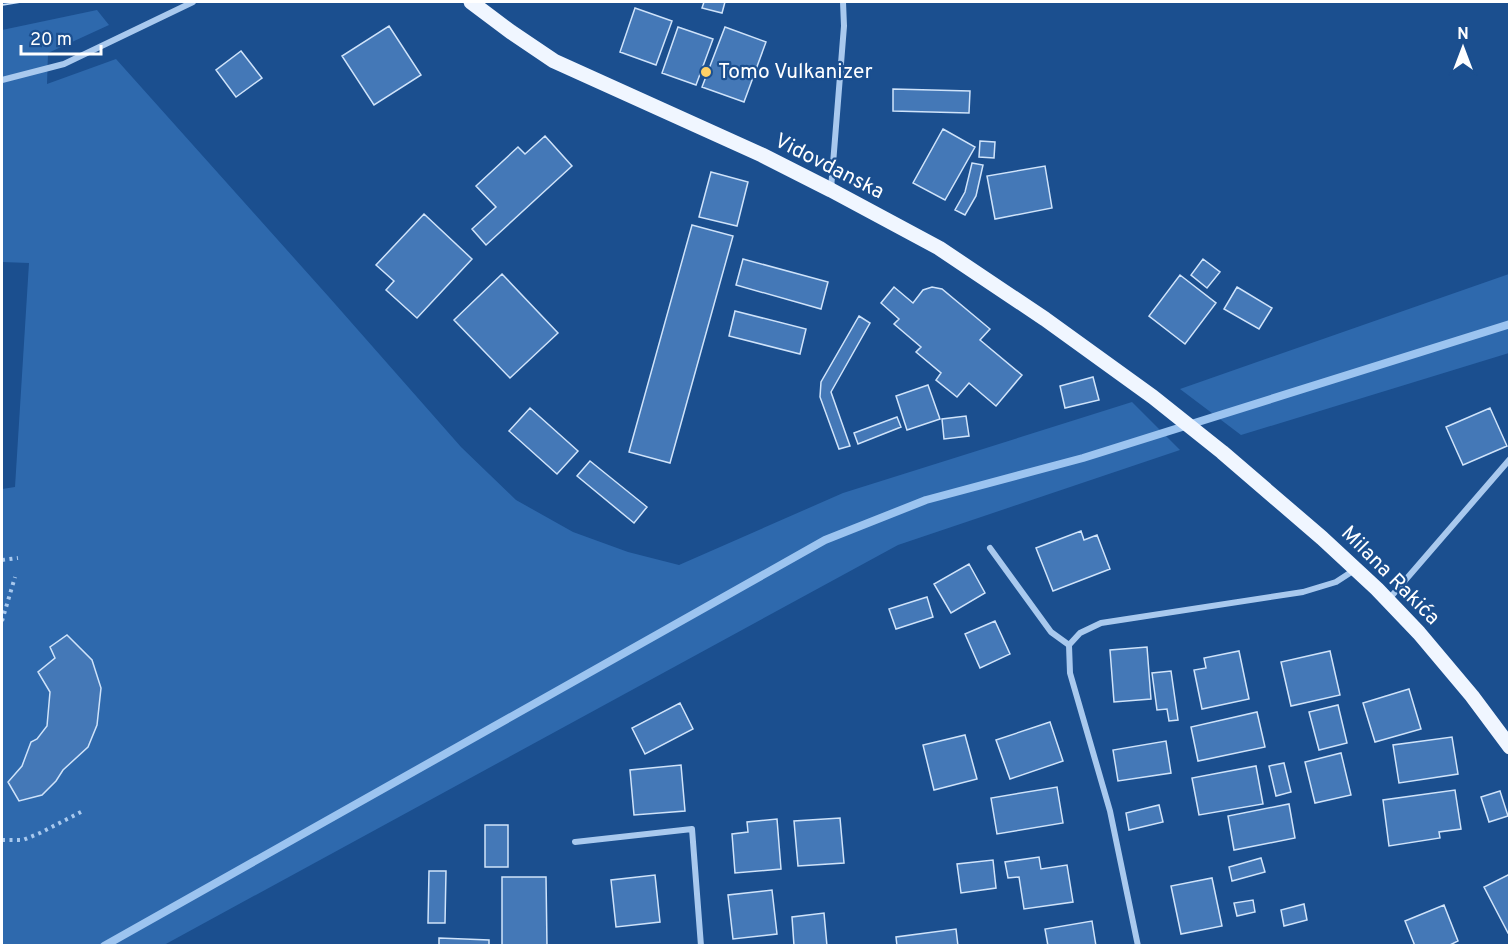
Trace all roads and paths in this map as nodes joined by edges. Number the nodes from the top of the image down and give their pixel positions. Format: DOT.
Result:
graph roads {
  1 [pos="193,2"];
  2 [pos="471,2"];
  3 [pos="843,2"];
  4 [pos="2,80"];
  5 [pos="831,190"];
  6 [pos="1222,452"];
  7 [pos="1509,459"];
  8 [pos="990,548"];
  9 [pos="18,558"];
  10 [pos="2,560"];
  11 [pos="1356,569"];
  12 [pos="15,577"];
  13 [pos="1389,600"];
  14 [pos="2,621"];
  15 [pos="1069,645"];
  16 [pos="1509,747"];
  17 [pos="81,812"];
  18 [pos="2,840"];
  19 [pos="575,842"];
  20 [pos="701,945"];
  21 [pos="1138,945"];
  1 -- 4 [label="street"];
  2 -- 5 [label="main road, Vidovdanska"];
  3 -- 5 [label="street"];
  5 -- 6 [label="main road, Vidovdanska"];
  6 -- 11 [label="main road, Milana Rakića"];
  7 -- 13 [label="street"];
  8 -- 15 [label="street"];
  9 -- 10 [label="path"];
  11 -- 13 [label="main road, Milana Rakića"];
  11 -- 15 [label="street"];
  12 -- 14 [label="path"];
  13 -- 16 [label="main road, Milana Rakića"];
  15 -- 21 [label="street"];
  17 -- 18 [label="path"];
  19 -- 20 [label="street"];
}
